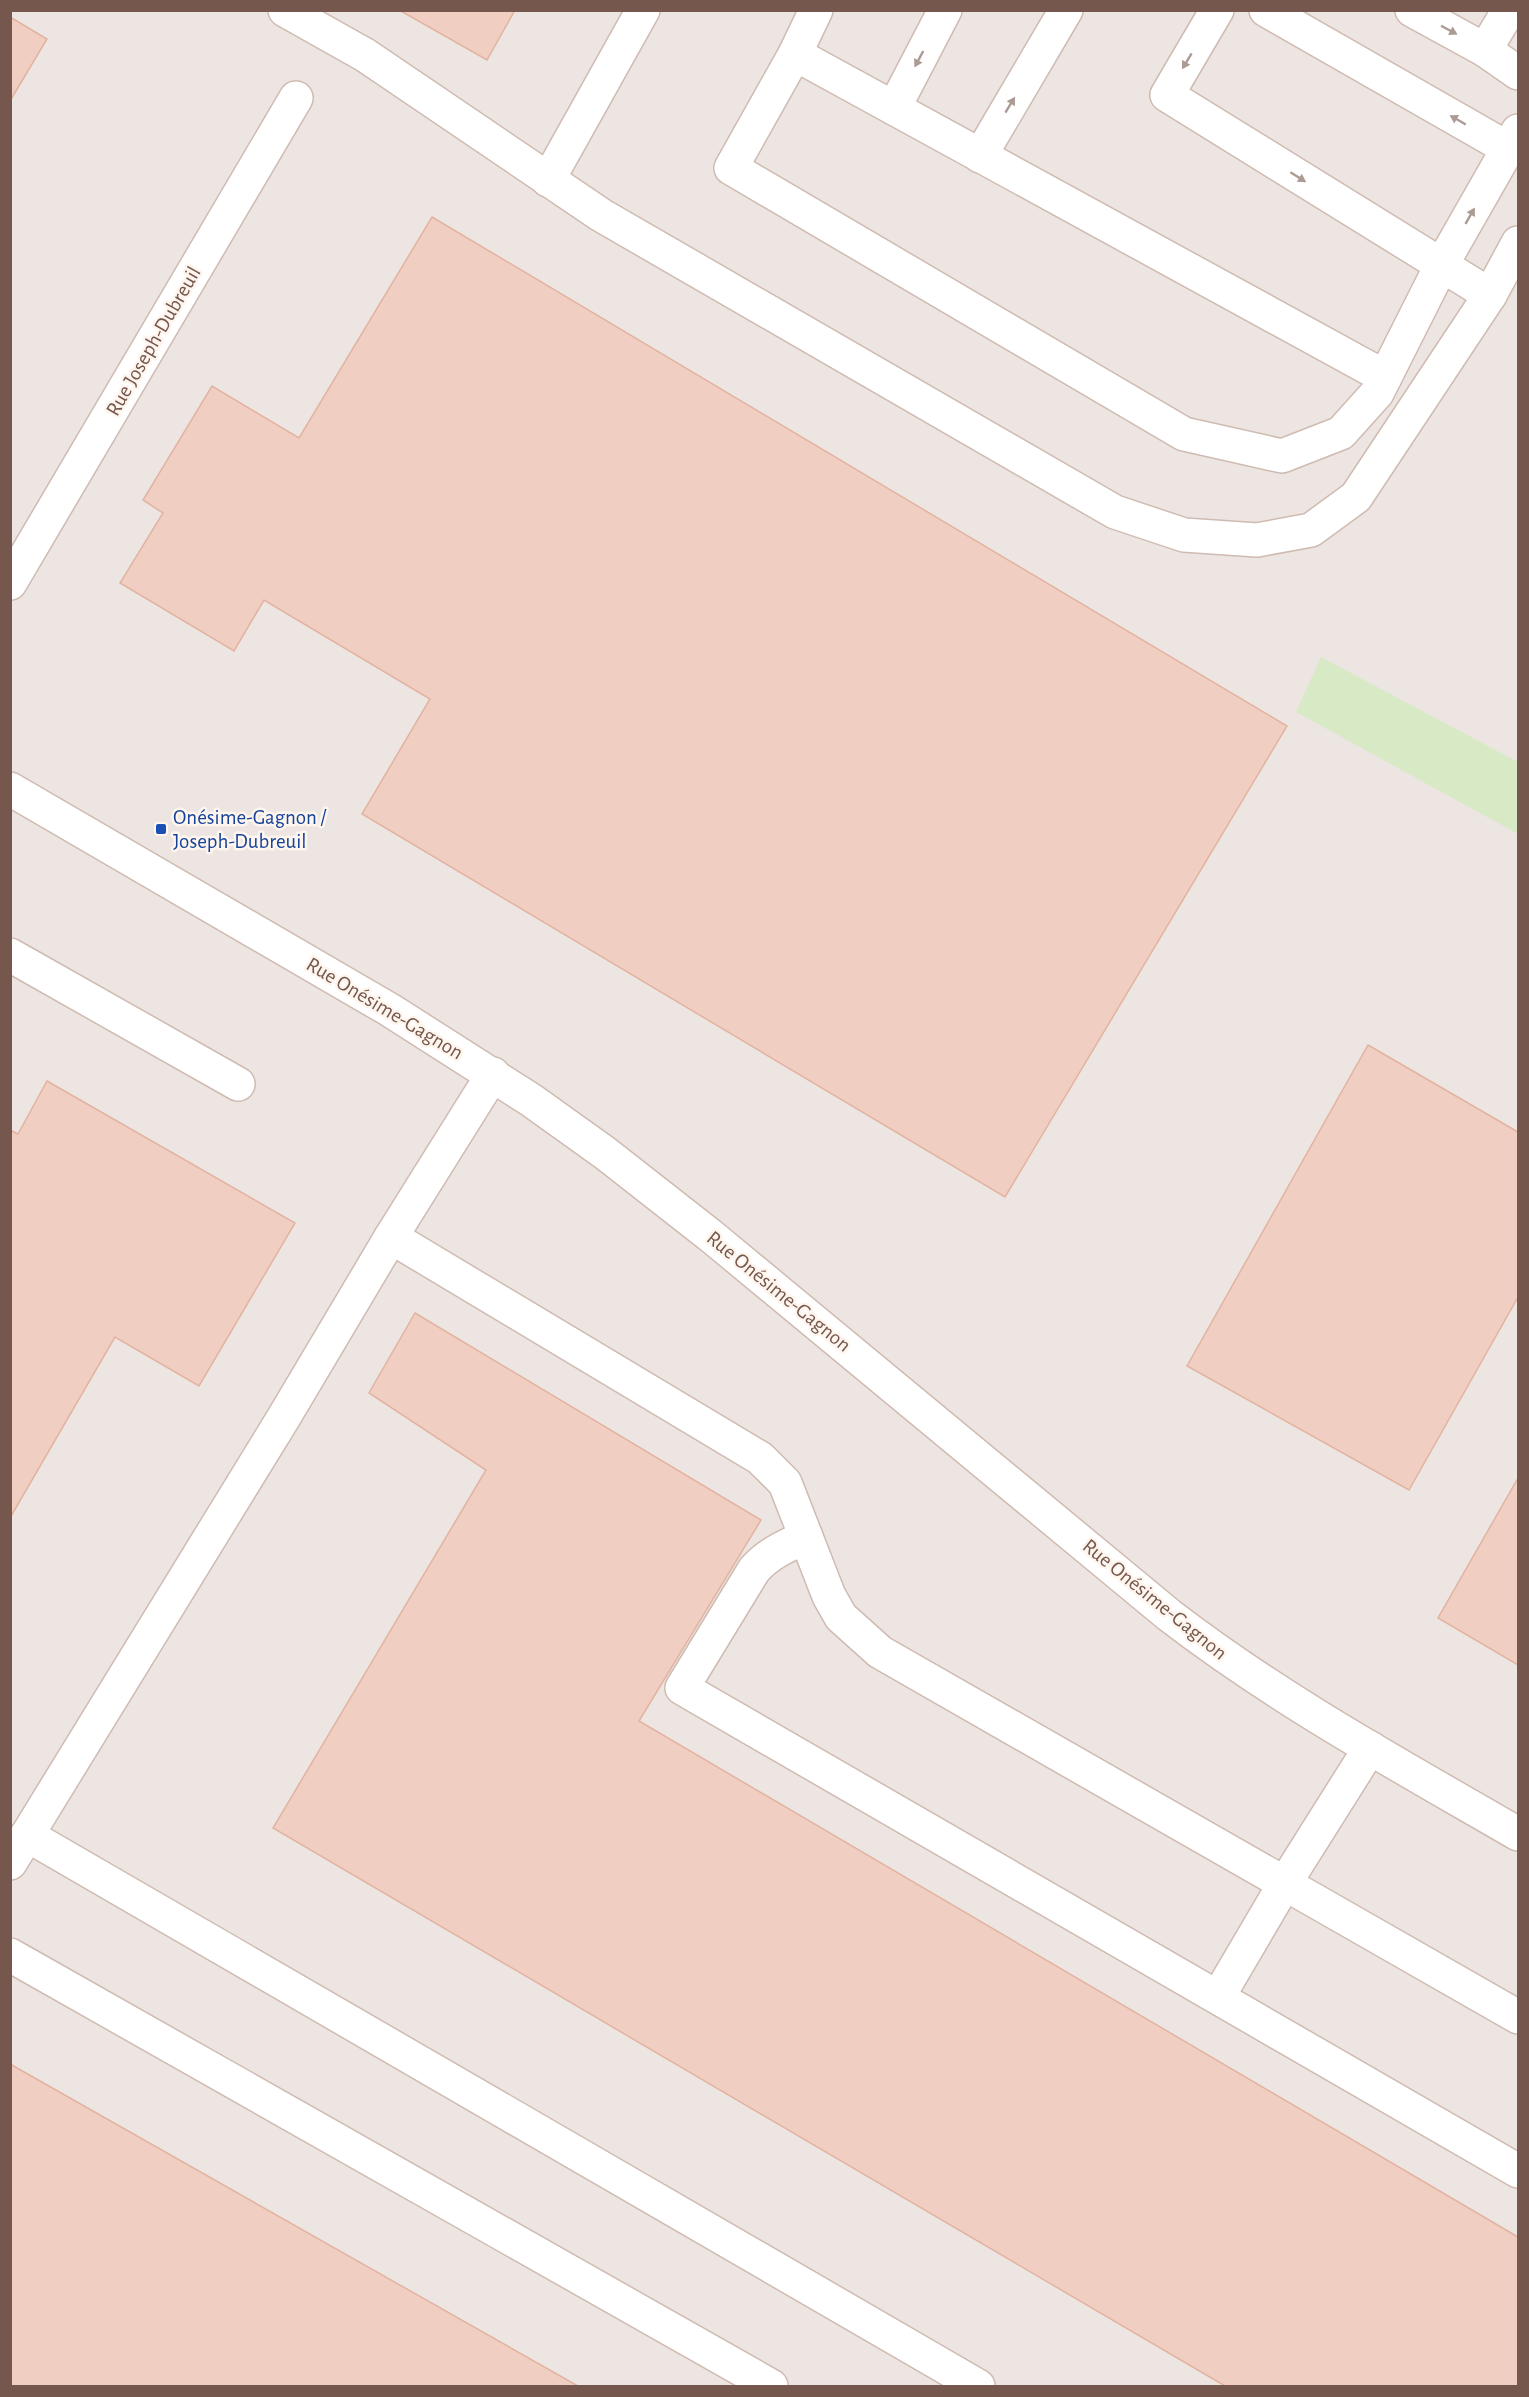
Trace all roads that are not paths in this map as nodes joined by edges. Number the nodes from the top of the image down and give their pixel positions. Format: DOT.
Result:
graph roads {
  1 [pos="285,10"];
  2 [pos="644,10"];
  3 [pos="816,10"];
  4 [pos="945,10"];
  5 [pos="1066,10"];
  6 [pos="1217,10"];
  7 [pos="1266,10"];
  8 [pos="1412,10"];
  9 [pos="1509,10"];
  10 [pos="1485,50"];
  11 [pos="795,54"];
  12 [pos="1518,73"];
  13 [pos="296,98"];
  14 [pos="894,108"];
  15 [pos="1514,140"];
  16 [pos="980,156"];
  17 [pos="548,180"];
  18 [pos="1518,243"];
  19 [pos="1440,266"];
  20 [pos="1490,295"];
  21 [pos="1384,377"];
  22 [pos="1341,433"];
  23 [pos="1374,470"];
  24 [pos="10,583"];
  25 [pos="10,789"];
  26 [pos="10,955"];
  27 [pos="493,1074"];
  28 [pos="238,1084"];
  29 [pos="391,1237"];
  30 [pos="806,1537"];
  31 [pos="1370,1748"];
  32 [pos="1518,1834"];
  33 [pos="27,1835"];
  34 [pos="10,1863"];
  35 [pos="1285,1883"];
  36 [pos="10,1955"];
  37 [pos="1218,1997"];
  38 [pos="1518,2017"];
  39 [pos="1518,2171"];
  40 [pos="771,2386"];
  41 [pos="978,2386"];
  1 -- 17 [label="street"];
  2 -- 17 [label="street"];
  3 -- 11 [label="street"];
  4 -- 14 [label="street, one-way"];
  16 -- 5 [label="street, one-way"];
  6 -- 19 [label="street, one-way"];
  15 -- 7 [label="street, one-way"];
  8 -- 10 [label="street, one-way"];
  9 -- 10 [label="street"];
  10 -- 12 [label="street"];
  11 -- 14 [label="street"];
  11 -- 22 [label="street"];
  13 -- 24 [label="street, Rue Joseph-Dubreuil"];
  14 -- 16 [label="street"];
  19 -- 15 [label="street, one-way"];
  16 -- 21 [label="street"];
  17 -- 23 [label="street"];
  18 -- 20 [label="street"];
  19 -- 20 [label="street"];
  19 -- 21 [label="street"];
  20 -- 23 [label="street"];
  21 -- 22 [label="street"];
  22 -- 23 [label="street"];
  25 -- 27 [label="street, Rue Onésime-Gagnon"];
  26 -- 28 [label="street"];
  27 -- 29 [label="street"];
  27 -- 31 [label="street, Rue Onésime-Gagnon"];
  29 -- 30 [label="street"];
  29 -- 33 [label="street"];
  30 -- 35 [label="street"];
  30 -- 37 [label="street"];
  31 -- 32 [label="street, Rue Onésime-Gagnon"];
  31 -- 35 [label="street"];
  33 -- 34 [label="street"];
  33 -- 41 [label="street"];
  35 -- 37 [label="street"];
  35 -- 38 [label="street"];
  36 -- 40 [label="street"];
  37 -- 39 [label="street"];
}
